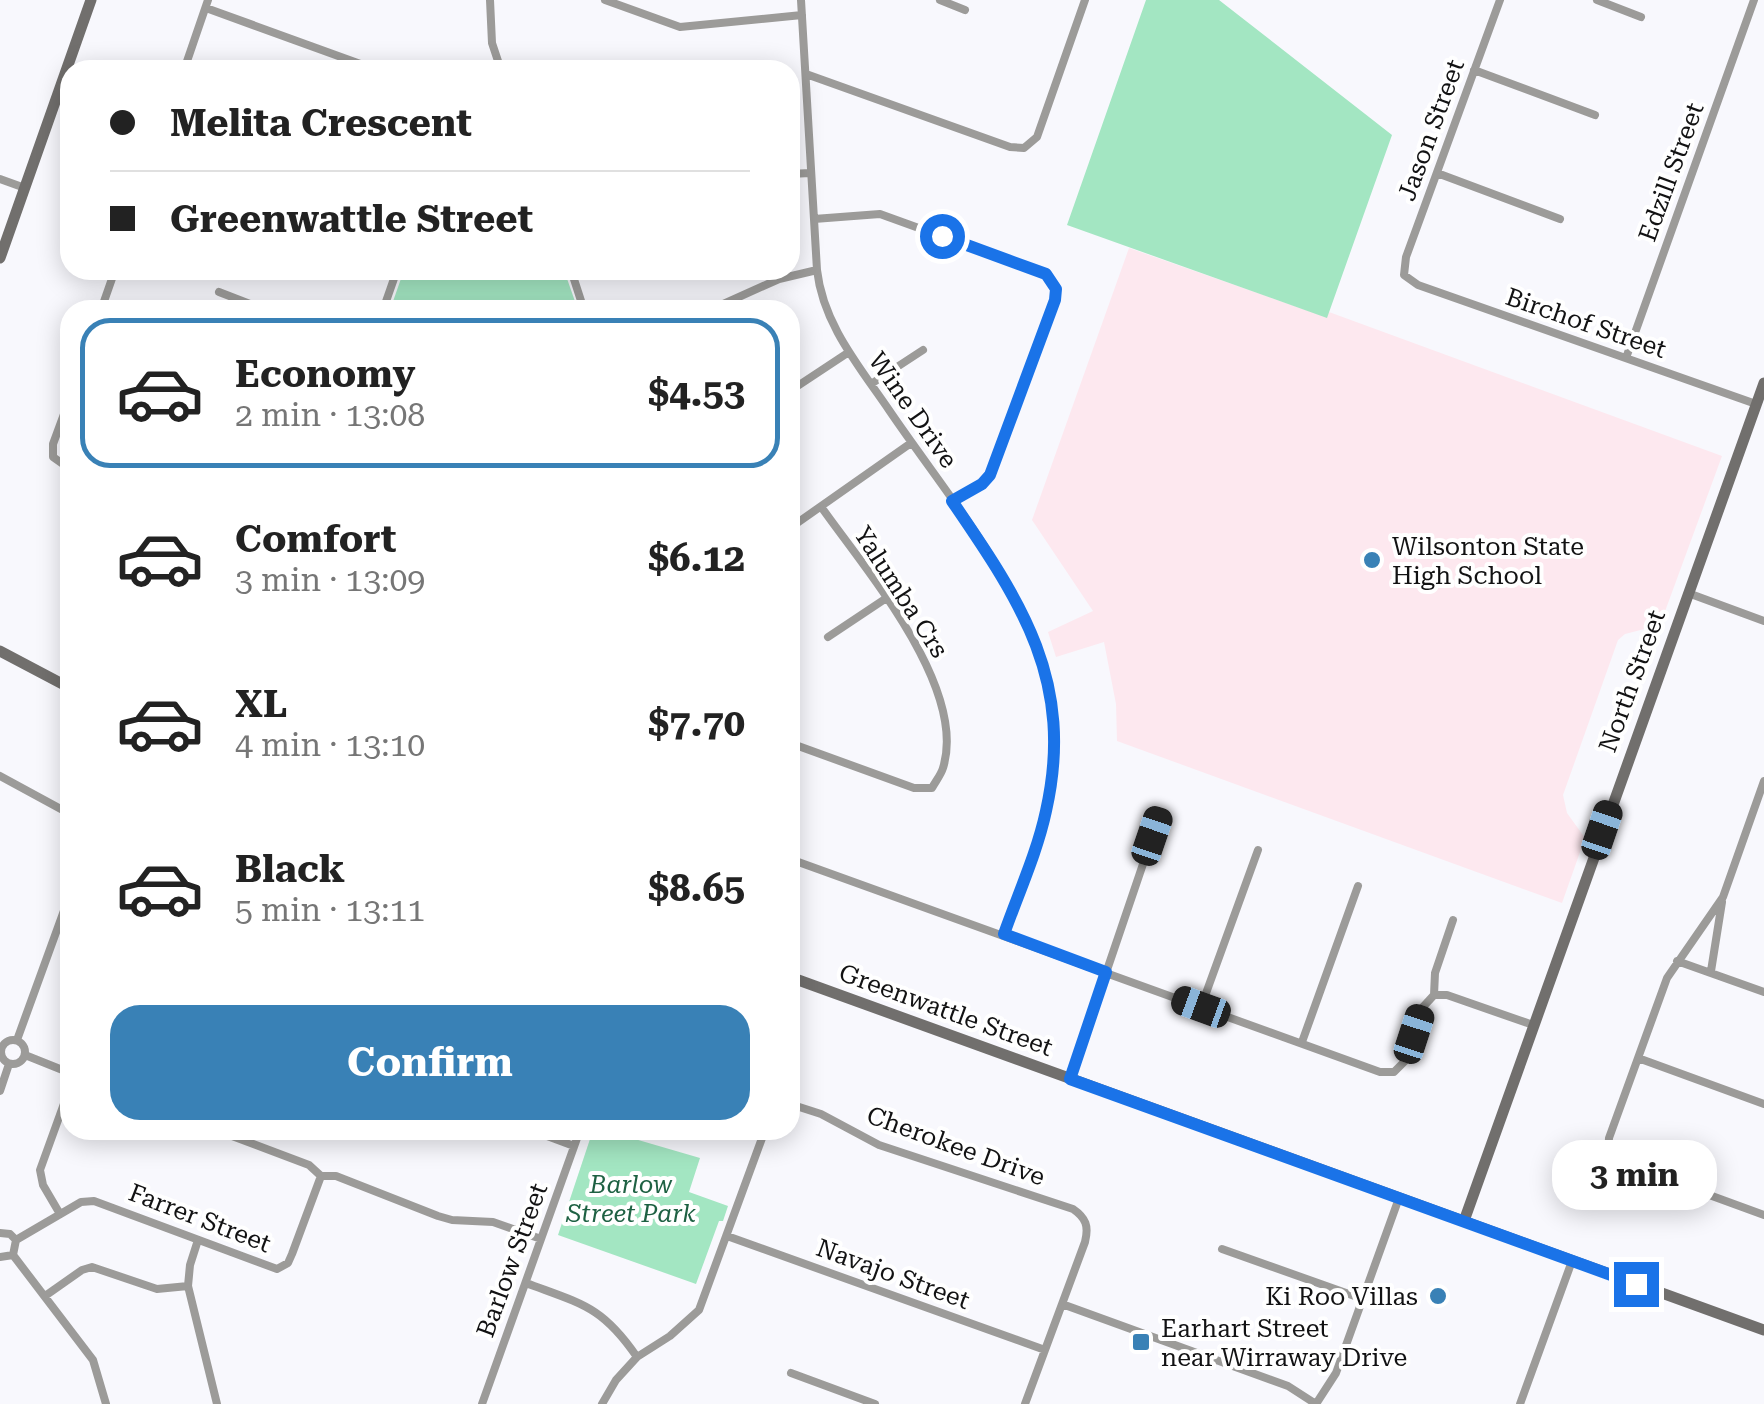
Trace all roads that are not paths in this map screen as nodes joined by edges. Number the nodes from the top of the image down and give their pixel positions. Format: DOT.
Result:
graph roads {
  1 [pos="91,0"];
  2 [pos="490,0"];
  3 [pos="604,0"];
  4 [pos="801,0"];
  5 [pos="940,0"];
  6 [pos="1085,0"];
  7 [pos="1500,0"];
  8 [pos="1597,0"];
  9 [pos="1754,0"];
  10 [pos="207,4"];
  11 [pos="966,10"];
  12 [pos="802,15"];
  13 [pos="1641,17"];
  14 [pos="340,56"];
  15 [pos="70,60"];
  16 [pos="187,60"];
  17 [pos="339,60"];
  18 [pos="351,60"];
  19 [pos="498,60"];
  20 [pos="1474,70"];
  21 [pos="806,74"];
  22 [pos="60,88"];
  23 [pos="1595,115"];
  24 [pos="810,172"];
  25 [pos="800,173"];
  26 [pos="1437,174"];
  27 [pos="0,179"];
  28 [pos="25,188"];
  29 [pos="1560,219"];
  30 [pos="814,220"];
  31 [pos="0,258"];
  32 [pos="816,270"];
  33 [pos="800,274"];
  34 [pos="1404,275"];
  35 [pos="777,280"];
  36 [pos="219,292"];
  37 [pos="240,300"];
  38 [pos="732,300"];
  39 [pos="923,350"];
  40 [pos="849,352"];
  41 [pos="1626,358"];
  42 [pos="1764,383"];
  43 [pos="871,384"];
  44 [pos="800,385"];
  45 [pos="1756,404"];
  46 [pos="60,427"];
  47 [pos="912,443"];
  48 [pos="60,462"];
  49 [pos="952,501"];
  50 [pos="822,508"];
  51 [pos="800,522"];
  52 [pos="1687,593"];
  53 [pos="886,599"];
  54 [pos="1764,620"];
  55 [pos="828,637"];
  56 [pos="0,652"];
  57 [pos="60,683"];
  58 [pos="800,747"];
  59 [pos="0,776"];
  60 [pos="1764,781"];
  61 [pos="60,809"];
  62 [pos="1160,814"];
  63 [pos="1258,850"];
  64 [pos="800,863"];
  65 [pos="1358,886"];
  66 [pos="1723,897"];
  67 [pos="1453,920"];
  68 [pos="60,922"];
  69 [pos="1004,934"];
  70 [pos="1677,961"];
  71 [pos="1106,972"];
  72 [pos="1711,972"];
  73 [pos="800,981"];
  74 [pos="1764,992"];
  75 [pos="1434,994"];
  76 [pos="1201,1007"];
  77 [pos="1534,1025"];
  78 [pos="17,1040"];
  79 [pos="1302,1042"];
  80 [pos="1,1046"];
  81 [pos="26,1055"];
  82 [pos="1638,1058"];
  83 [pos="10,1064"];
  84 [pos="60,1069"];
  85 [pos="1070,1079"];
  86 [pos="0,1091"];
  87 [pos="1764,1104"];
  88 [pos="800,1107"];
  89 [pos="60,1115"];
  90 [pos="243,1140"];
  91 [pos="558,1140"];
  92 [pos="576,1140"];
  93 [pos="761,1140"];
  94 [pos="574,1146"];
  95 [pos="321,1176"];
  96 [pos="1400,1198"];
  97 [pos="60,1214"];
  98 [pos="1764,1214"];
  99 [pos="1464,1220"];
  100 [pos="0,1234"];
  101 [pos="727,1236"];
  102 [pos="541,1238"];
  103 [pos="16,1240"];
  104 [pos="198,1240"];
  105 [pos="1222,1248"];
  106 [pos="12,1255"];
  107 [pos="0,1257"];
  108 [pos="1572,1261"];
  109 [pos="526,1283"];
  110 [pos="188,1286"];
  111 [pos="45,1296"];
  112 [pos="1363,1299"];
  113 [pos="1062,1304"];
  114 [pos="1763,1328"];
  115 [pos="1045,1350"];
  116 [pos="637,1357"];
  117 [pos="791,1373"];
  118 [pos="106,1404"];
  119 [pos="217,1404"];
  120 [pos="482,1404"];
  121 [pos="602,1404"];
  122 [pos="875,1404"];
  123 [pos="1025,1404"];
  124 [pos="1316,1404"];
  125 [pos="1520,1404"];
  1 -- 15 [label="street"];
  2 -- 19 [label="street"];
  3 -- 12 [label="street"];
  4 -- 12 [label="street, Wine Drive"];
  5 -- 11 [label="street"];
  6 -- 21 [label="street"];
  7 -- 20 [label="street, Jason Street"];
  8 -- 13 [label="street"];
  9 -- 41 [label="street, Edzill Street"];
  10 -- 14 [label="street"];
  10 -- 16 [label="street"];
  12 -- 21 [label="street, Wine Drive"];
  14 -- 17 [label="street"];
  14 -- 18 [label="street"];
  20 -- 23 [label="street"];
  20 -- 26 [label="street, Jason Street"];
  21 -- 24 [label="street, Wine Drive"];
  22 -- 28 [label="street"];
  24 -- 25 [label="street"];
  24 -- 30 [label="street, Wine Drive"];
  26 -- 29 [label="street"];
  26 -- 34 [label="street, Jason Street"];
  27 -- 28 [label="street"];
  28 -- 31 [label="street"];
  30 -- 32 [label="street, Wine Drive"];
  30 -- 49 [label="street"];
  32 -- 33 [label="street"];
  32 -- 40 [label="street, Wine Drive"];
  34 -- 41 [label="street, Birchof Street"];
  35 -- 38 [label="street"];
  36 -- 37 [label="street"];
  39 -- 43 [label="street"];
  40 -- 43 [label="street, Wine Drive"];
  40 -- 44 [label="street"];
  41 -- 45 [label="street, Birchof Street"];
  42 -- 45 [label="street, North Street"];
  43 -- 47 [label="street, Wine Drive"];
  45 -- 52 [label="street, North Street"];
  46 -- 48 [label="street"];
  47 -- 49 [label="street, Wine Drive"];
  47 -- 50 [label="street"];
  49 -- 69 [label="street, Wine Drive"];
  50 -- 51 [label="street"];
  50 -- 53 [label="street, Yalumba Crs"];
  52 -- 54 [label="street"];
  52 -- 77 [label="street, North Street"];
  53 -- 55 [label="street"];
  53 -- 58 [label="street, Yalumba Crs"];
  56 -- 57 [label="street"];
  59 -- 61 [label="street"];
  60 -- 66 [label="street"];
  62 -- 71 [label="street"];
  63 -- 76 [label="street"];
  64 -- 69 [label="street"];
  65 -- 79 [label="street"];
  66 -- 70 [label="street"];
  66 -- 72 [label="street"];
  67 -- 75 [label="street"];
  68 -- 78 [label="street"];
  69 -- 71 [label="street"];
  70 -- 72 [label="street"];
  70 -- 82 [label="street"];
  71 -- 76 [label="street"];
  71 -- 85 [label="street"];
  72 -- 74 [label="street"];
  73 -- 85 [label="street, Greenwattle Street"];
  75 -- 77 [label="street"];
  75 -- 79 [label="street"];
  76 -- 79 [label="street"];
  77 -- 99 [label="street, North Street"];
  78 -- 80 [label="street"];
  78 -- 81 [label="street"];
  80 -- 83 [label="street"];
  81 -- 83 [label="street"];
  81 -- 84 [label="street"];
  82 -- 87 [label="street"];
  82 -- 98 [label="street"];
  83 -- 86 [label="street"];
  85 -- 96 [label="street, Greenwattle Street"];
  88 -- 113 [label="street, Cherokee Drive"];
  89 -- 97 [label="street"];
  90 -- 95 [label="street"];
  91 -- 94 [label="street"];
  92 -- 94 [label="street, Barlow Street"];
  93 -- 101 [label="street"];
  94 -- 102 [label="street, Barlow Street"];
  95 -- 102 [label="street"];
  95 -- 104 [label="street, Farrer Street"];
  96 -- 99 [label="street, Greenwattle Street"];
  96 -- 112 [label="street"];
  97 -- 103 [label="street, Farrer Street"];
  97 -- 104 [label="street, Farrer Street"];
  99 -- 108 [label="street, Greenwattle Street"];
  100 -- 103 [label="street"];
  101 -- 115 [label="street, Navajo Street"];
  101 -- 116 [label="street"];
  102 -- 109 [label="street, Barlow Street"];
  103 -- 106 [label="street"];
  104 -- 110 [label="street"];
  105 -- 112 [label="street"];
  106 -- 107 [label="street"];
  106 -- 111 [label="street"];
  108 -- 114 [label="street, Greenwattle Street"];
  108 -- 125 [label="street"];
  109 -- 116 [label="street"];
  109 -- 120 [label="street, Barlow Street"];
  110 -- 111 [label="street"];
  110 -- 119 [label="street"];
  111 -- 118 [label="street"];
  112 -- 124 [label="street"];
  113 -- 115 [label="street"];
  113 -- 124 [label="street"];
  115 -- 123 [label="street"];
  116 -- 121 [label="street"];
  117 -- 122 [label="street"];
}
